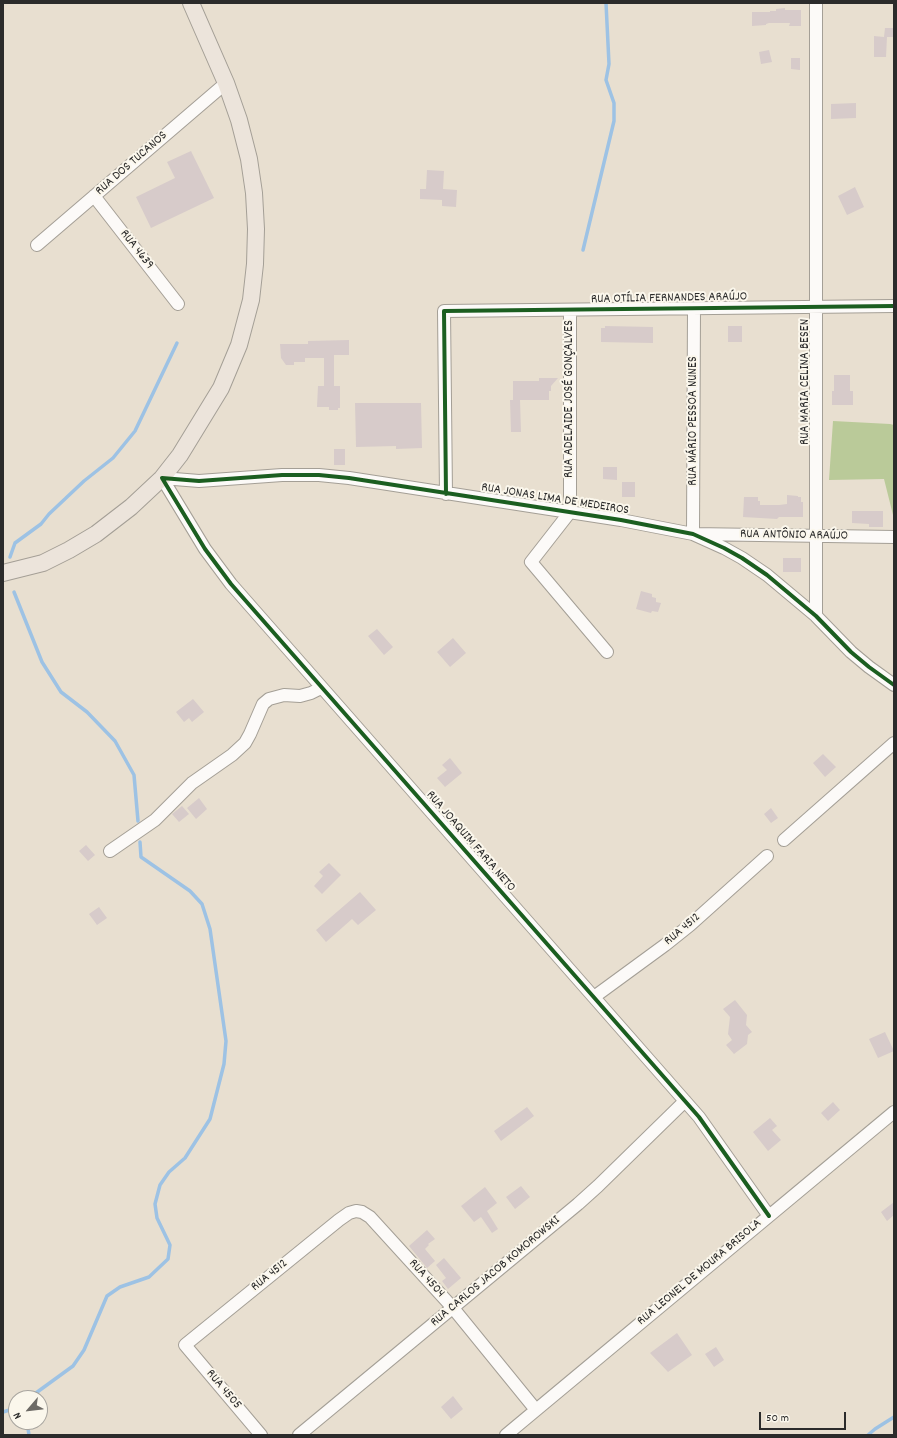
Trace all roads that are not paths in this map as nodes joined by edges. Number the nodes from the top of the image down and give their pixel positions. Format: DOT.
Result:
graph roads {
  1 [pos="191,3"];
  2 [pos="816,3"];
  3 [pos="226,83"];
  4 [pos="94,196"];
  5 [pos="37,245"];
  6 [pos="178,304"];
  7 [pos="894,306"];
  8 [pos="816,307"];
  9 [pos="694,309"];
  10 [pos="570,310"];
  11 [pos="162,478"];
  12 [pos="446,494"];
  13 [pos="570,512"];
  14 [pos="693,534"];
  15 [pos="816,536"];
  16 [pos="894,537"];
  17 [pos="3,573"];
  18 [pos="816,616"];
  19 [pos="607,652"];
  20 [pos="894,684"];
  21 [pos="321,688"];
  22 [pos="894,743"];
  23 [pos="784,840"];
  24 [pos="110,851"];
  25 [pos="767,856"];
  26 [pos="594,997"];
  27 [pos="685,1101"];
  28 [pos="894,1112"];
  29 [pos="356,1211"];
  30 [pos="769,1216"];
  31 [pos="453,1308"];
  32 [pos="185,1345"];
  33 [pos="536,1410"];
  34 [pos="261,1435"];
  35 [pos="299,1435"];
  36 [pos="506,1435"];
  1 -- 3 [label="main road"];
  2 -- 8 [label="street, RUA MARIA CELINA BESEN"];
  3 -- 4 [label="street, RUA DOS TUCANOS"];
  3 -- 11 [label="main road"];
  4 -- 5 [label="street, RUA DOS TUCANOS"];
  4 -- 6 [label="street, RUA 4639"];
  7 -- 8 [label="street, RUA OTÍLIA FERNANDES ARAÚJO"];
  8 -- 9 [label="street, RUA OTÍLIA FERNANDES ARAÚJO"];
  8 -- 15 [label="street, RUA MARIA CELINA BESEN"];
  9 -- 10 [label="street, RUA OTÍLIA FERNANDES ARAÚJO"];
  9 -- 14 [label="street, RUA MÁRIO PESSOA NUNES"];
  10 -- 12 [label="street, RUA OTÍLIA FERNANDES ARAÚJO"];
  10 -- 13 [label="street, RUA ADELAIDE JOSÉ GONÇALVES"];
  11 -- 12 [label="street, RUA JONAS LIMA DE MEDEIROS"];
  11 -- 17 [label="main road"];
  11 -- 21 [label="street, RUA JOAQUIM FARIA NETO"];
  12 -- 13 [label="street, RUA JONAS LIMA DE MEDEIROS"];
  13 -- 14 [label="street, RUA JONAS LIMA DE MEDEIROS"];
  13 -- 19 [label="street"];
  14 -- 15 [label="street, RUA ANTÔNIO ARAÚJO"];
  14 -- 18 [label="street, RUA JONAS LIMA DE MEDEIROS"];
  15 -- 16 [label="street, RUA ANTÔNIO ARAÚJO"];
  15 -- 18 [label="street, RUA MARIA CELINA BESEN"];
  18 -- 20 [label="street, RUA JONAS LIMA DE MEDEIROS"];
  21 -- 24 [label="street"];
  21 -- 26 [label="street, RUA JOAQUIM FARIA NETO"];
  22 -- 23 [label="street"];
  25 -- 26 [label="street, RUA 4512"];
  26 -- 27 [label="street, RUA JOAQUIM FARIA NETO"];
  27 -- 30 [label="street, RUA JOAQUIM FARIA NETO"];
  27 -- 31 [label="street, RUA CARLOS JACOB KOMOROWSKI"];
  28 -- 30 [label="street, RUA LEONEL DE MOURA BRISOLA"];
  29 -- 31 [label="street, RUA 4504"];
  29 -- 32 [label="street, RUA 4512"];
  30 -- 33 [label="street, RUA LEONEL DE MOURA BRISOLA"];
  31 -- 33 [label="street, RUA 4504"];
  31 -- 35 [label="street, RUA CARLOS JACOB KOMOROWSKI"];
  32 -- 34 [label="street, RUA 4505"];
  33 -- 36 [label="street, RUA LEONEL DE MOURA BRISOLA"];
}
